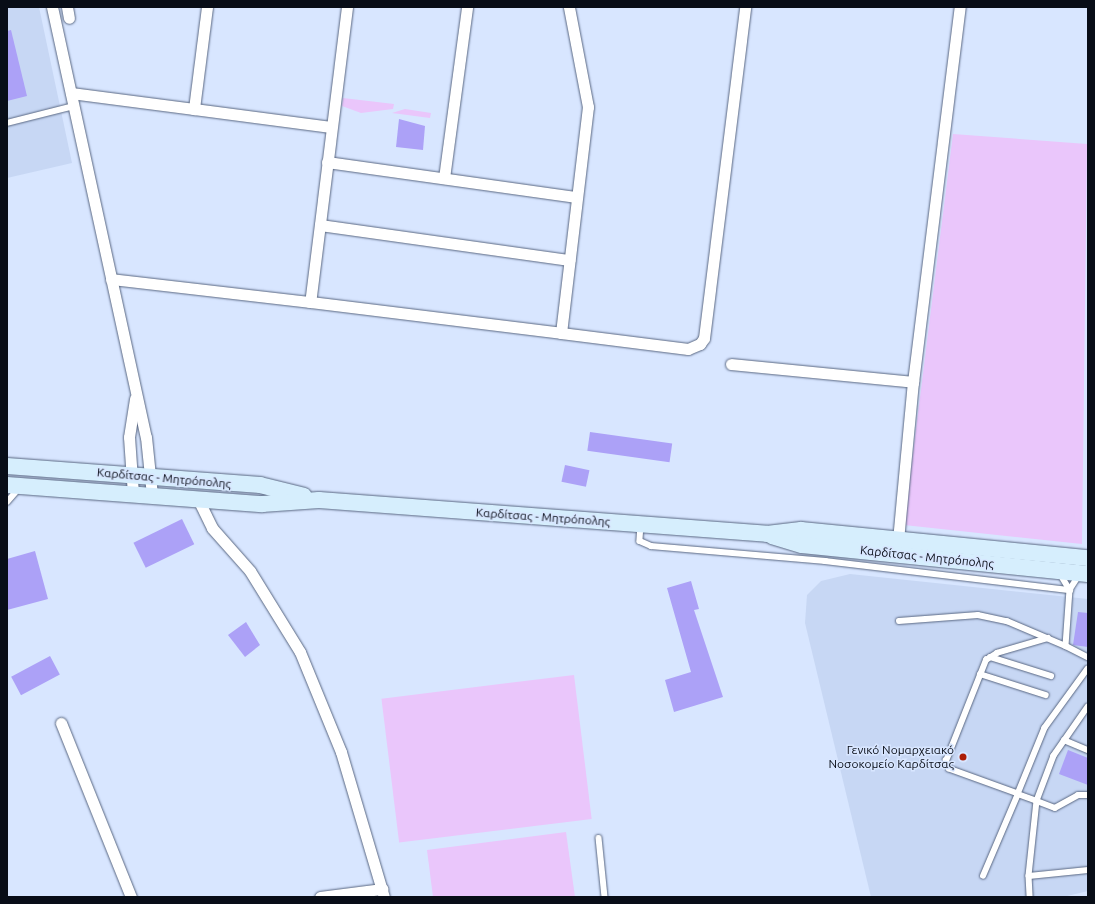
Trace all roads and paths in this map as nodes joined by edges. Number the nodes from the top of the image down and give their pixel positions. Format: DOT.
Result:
graph roads {
  1 [pos="52,7"];
  2 [pos="207,7"];
  3 [pos="347,7"];
  4 [pos="467,7"];
  5 [pos="569,7"];
  6 [pos="745,7"];
  7 [pos="960,7"];
  8 [pos="71,93"];
  9 [pos="74,106"];
  10 [pos="194,108"];
  11 [pos="7,123"];
  12 [pos="331,127"];
  13 [pos="327,162"];
  14 [pos="444,178"];
  15 [pos="577,197"];
  16 [pos="320,225"];
  17 [pos="570,260"];
  18 [pos="111,279"];
  19 [pos="310,302"];
  20 [pos="561,333"];
  21 [pos="731,364"];
  22 [pos="913,382"];
  23 [pos="136,392"];
  24 [pos="7,466"];
  25 [pos="132,476"];
  26 [pos="152,478"];
  27 [pos="14,486"];
  28 [pos="133,494"];
  29 [pos="152,495"];
  30 [pos="198,499"];
  31 [pos="319,500"];
  32 [pos="7,502"];
  33 [pos="641,525"];
  34 [pos="767,534"];
  35 [pos="898,540"];
  36 [pos="951,560"];
  37 [pos="970,562"];
  38 [pos="1086,568"];
  39 [pos="1057,571"];
  40 [pos="1070,590"];
  41 [pos="899,621"];
  42 [pos="1048,638"];
  43 [pos="1066,646"];
  44 [pos="990,657"];
  45 [pos="1088,657"];
  46 [pos="1088,669"];
  47 [pos="980,674"];
  48 [pos="1051,676"];
  49 [pos="1046,695"];
  50 [pos="1088,707"];
  51 [pos="61,723"];
  52 [pos="1064,740"];
  53 [pos="1088,750"];
  54 [pos="1018,794"];
  55 [pos="1088,794"];
  56 [pos="1037,801"];
  57 [pos="599,838"];
  58 [pos="1088,870"];
  59 [pos="983,876"];
  60 [pos="1029,876"];
  61 [pos="383,893"];
  62 [pos="131,897"];
  63 [pos="320,897"];
  64 [pos="605,897"];
  65 [pos="1030,897"];
  1 -- 8 [label="street"];
  2 -- 10 [label="street"];
  3 -- 12 [label="street"];
  4 -- 14 [label="street"];
  5 -- 15 [label="street"];
  6 -- 20 [label="street"];
  7 -- 22 [label="street"];
  8 -- 9 [label="street"];
  8 -- 10 [label="street"];
  9 -- 11 [label="lane"];
  9 -- 18 [label="street"];
  10 -- 12 [label="street"];
  12 -- 13 [label="street"];
  13 -- 14 [label="street"];
  13 -- 16 [label="street"];
  14 -- 15 [label="street"];
  15 -- 17 [label="street"];
  16 -- 17 [label="street"];
  16 -- 19 [label="street"];
  17 -- 20 [label="street"];
  18 -- 19 [label="street"];
  18 -- 23 [label="street"];
  19 -- 20 [label="street"];
  21 -- 22 [label="street"];
  22 -- 35 [label="street"];
  23 -- 25 [label="street"];
  23 -- 26 [label="street"];
  24 -- 25 [label="main road, Καρδίτσας - Μητρόπολης"];
  25 -- 26 [label="main road, Καρδίτσας - Μητρόπολης"];
  25 -- 28 [label="street"];
  26 -- 29 [label="street"];
  26 -- 31 [label="main road, Καρδίτσας - Μητρόπολης"];
  27 -- 28 [label="main road, Καρδίτσας - Μητρόπολης"];
  27 -- 32 [label="lane"];
  28 -- 29 [label="main road, Καρδίτσας - Μητρόπολης"];
  29 -- 30 [label="main road, Καρδίτσας - Μητρόπολης"];
  30 -- 31 [label="main road, Καρδίτσας - Μητρόπολης"];
  30 -- 61 [label="street"];
  31 -- 33 [label="main road, Καρδίτσας - Μητρόπολης"];
  33 -- 34 [label="main road, Καρδίτσας - Μητρόπολης"];
  33 -- 36 [label="lane"];
  34 -- 35 [label="main road, Καρδίτσας - Μητρόπολης"];
  34 -- 36 [label="main road, Καρδίτσας - Μητρόπολης"];
  35 -- 36 [label="main road, Καρδίτσας - Μητρόπολης"];
  36 -- 37 [label="main road, Καρδίτσας - Μητρόπολης"];
  37 -- 38 [label="main road, Καρδίτσας - Μητρόπολης"];
  37 -- 39 [label="main road, Καρδίτσας - Μητρόπολης"];
  37 -- 40 [label="lane"];
  38 -- 39 [label="main road, Καρδίτσας - Μητρόπολης"];
  38 -- 40 [label="lane"];
  39 -- 40 [label="lane"];
  40 -- 43 [label="lane"];
  41 -- 42 [label="lane"];
  42 -- 43 [label="lane"];
  42 -- 44 [label="lane"];
  43 -- 45 [label="lane"];
  44 -- 47 [label="lane"];
  44 -- 48 [label="lane"];
  46 -- 54 [label="lane"];
  47 -- 49 [label="lane"];
  47 -- 54 [label="lane"];
  50 -- 52 [label="lane"];
  51 -- 62 [label="street"];
  52 -- 53 [label="lane"];
  52 -- 56 [label="lane"];
  54 -- 56 [label="lane"];
  54 -- 59 [label="lane"];
  55 -- 56 [label="lane"];
  56 -- 60 [label="lane"];
  57 -- 64 [label="lane"];
  58 -- 60 [label="lane"];
  60 -- 65 [label="lane"];
  61 -- 63 [label="street"];
}
